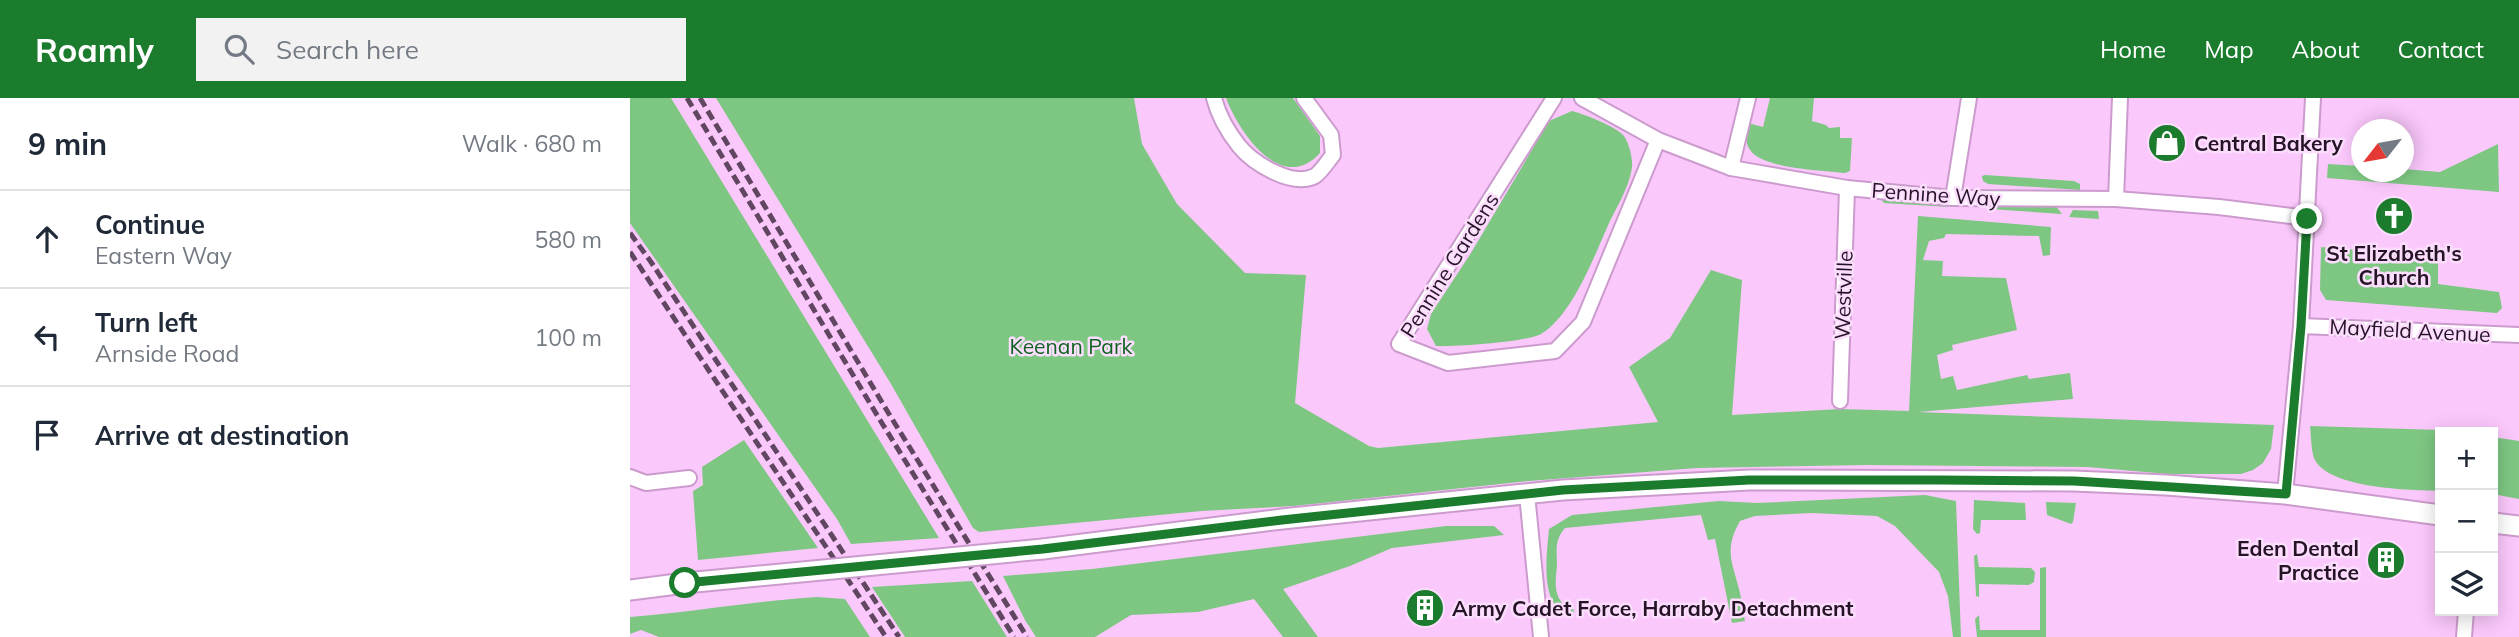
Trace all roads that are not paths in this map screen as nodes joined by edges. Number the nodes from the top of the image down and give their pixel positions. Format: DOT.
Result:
graph roads {
  1 [pos="1214,98"];
  2 [pos="1304,98"];
  3 [pos="1554,98"];
  4 [pos="1581,98"];
  5 [pos="1748,98"];
  6 [pos="1969,98"];
  7 [pos="2120,98"];
  8 [pos="2313,98"];
  9 [pos="1658,140"];
  10 [pos="1731,168"];
  11 [pos="1847,188"];
  12 [pos="1952,198"];
  13 [pos="2116,200"];
  14 [pos="2307,219"];
  15 [pos="2301,326"];
  16 [pos="2519,335"];
  17 [pos="1840,401"];
  18 [pos="630,477"];
  19 [pos="689,478"];
  20 [pos="1527,494"];
  21 [pos="2286,494"];
  22 [pos="2435,514"];
  23 [pos="2498,524"];
  24 [pos="2519,526"];
  25 [pos="630,590"];
  26 [pos="2466,616"];
  27 [pos="1541,637"];
  28 [pos="2464,637"];
  1 -- 2 [label="street"];
  3 -- 9 [label="street, Pennine Gardens"];
  4 -- 9 [label="street, Pennine Way"];
  5 -- 10 [label="street"];
  6 -- 12 [label="street"];
  7 -- 13 [label="street"];
  8 -- 14 [label="street"];
  9 -- 10 [label="street, Pennine Way"];
  10 -- 11 [label="street, Pennine Way"];
  11 -- 12 [label="street, Pennine Way"];
  11 -- 17 [label="street, Westville"];
  12 -- 13 [label="street, Pennine Way"];
  13 -- 14 [label="street, Pennine Way"];
  14 -- 15 [label="street"];
  15 -- 16 [label="street, Mayfield Avenue"];
  15 -- 21 [label="street"];
  18 -- 19 [label="street"];
  20 -- 21 [label="street"];
  20 -- 25 [label="street, bridge"];
  20 -- 27 [label="street"];
  21 -- 22 [label="street"];
  23 -- 24 [label="street"];
  26 -- 28 [label="street"];
}
